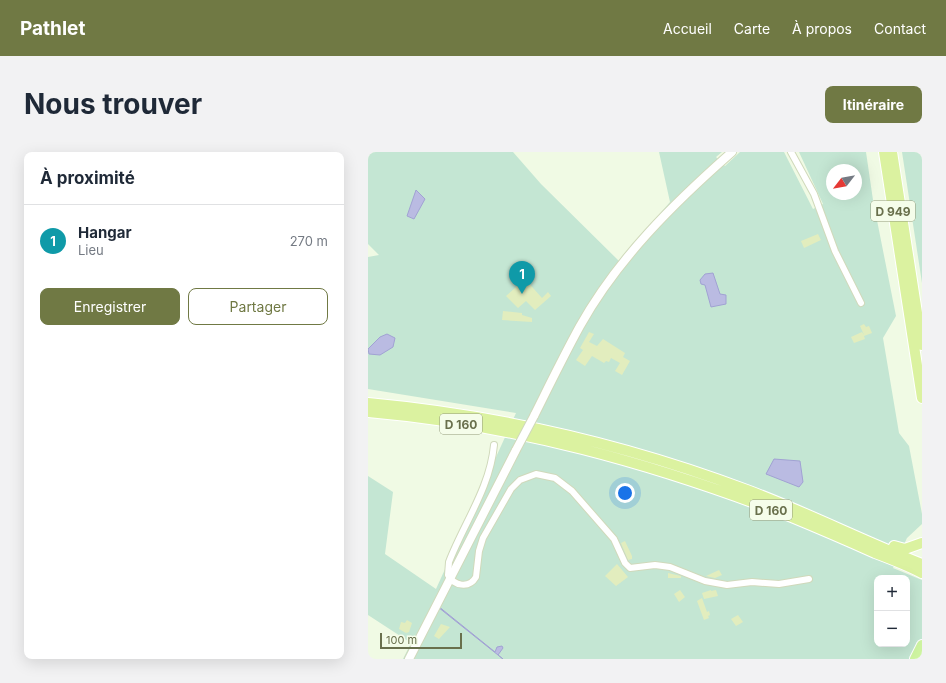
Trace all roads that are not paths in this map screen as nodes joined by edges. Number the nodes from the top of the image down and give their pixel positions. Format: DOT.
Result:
graph roads {
  1 [pos="732,152"];
  2 [pos="791,152"];
  3 [pos="884,152"];
  4 [pos="892,152"];
  5 [pos="861,303"];
  6 [pos="922,345"];
  7 [pos="922,398"];
  8 [pos="368,403"];
  9 [pos="368,412"];
  10 [pos="494,445"];
  11 [pos="857,536"];
  12 [pos="922,543"];
  13 [pos="922,564"];
  14 [pos="922,574"];
  15 [pos="450,578"];
  16 [pos="809,579"];
  17 [pos="921,645"];
  18 [pos="409,659"];
  19 [pos="915,659"];
  1 -- 15 [label="street, bridge"];
  2 -- 5 [label="street"];
  3 -- 7 [label="highway, D 949"];
  4 -- 6 [label="highway, D 949"];
  8 -- 11 [label="highway, D 160"];
  9 -- 14 [label="highway, D 160"];
  10 -- 15 [label="street"];
  11 -- 12 [label="highway"];
  11 -- 13 [label="highway, D 160"];
  15 -- 16 [label="street"];
  15 -- 18 [label="street"];
  17 -- 19 [label="main road"];
}
